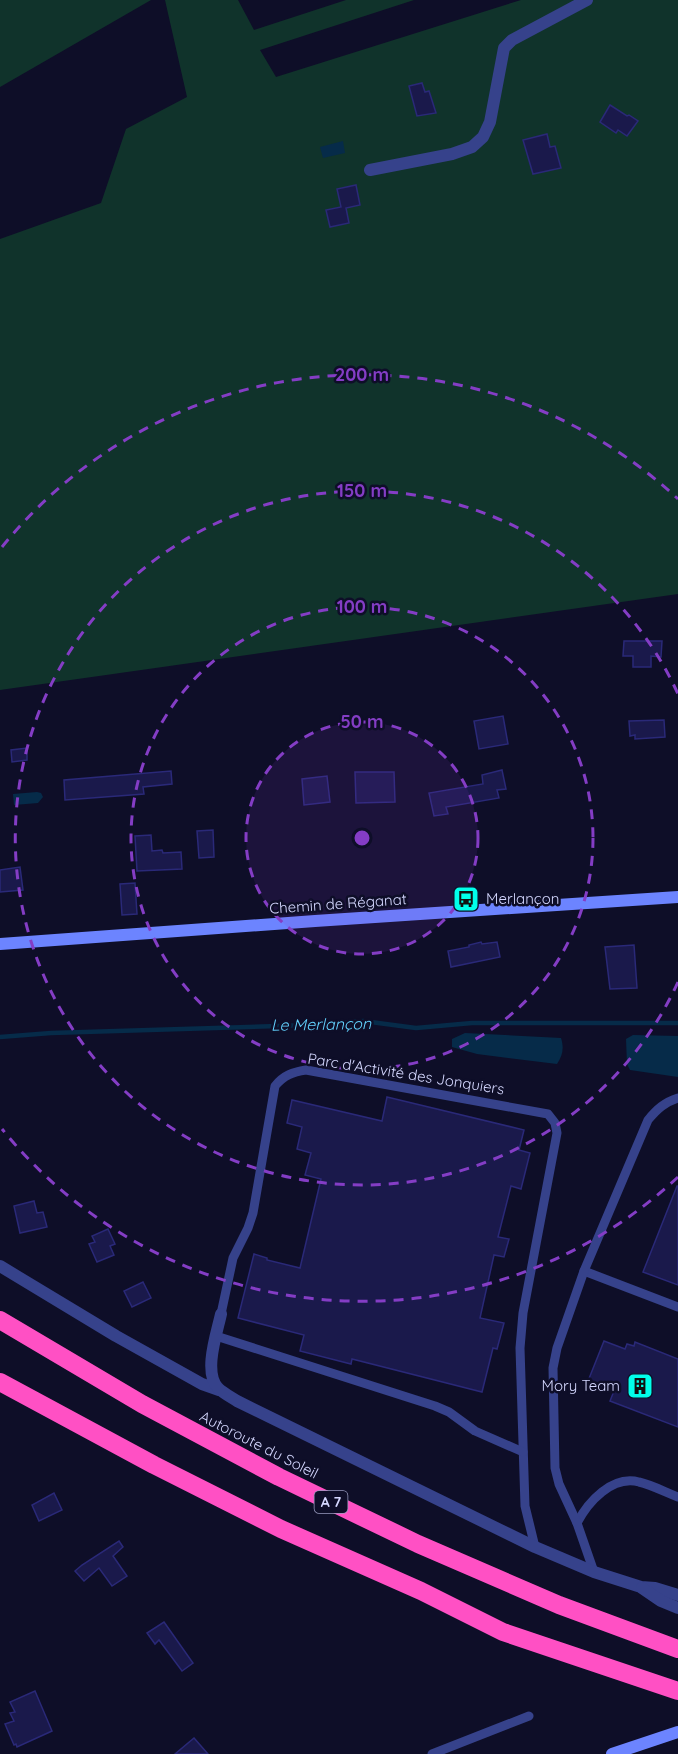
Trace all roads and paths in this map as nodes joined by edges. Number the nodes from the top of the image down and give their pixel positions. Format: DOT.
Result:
graph roads {
  1 [pos="587,0"];
  2 [pos="370,170"];
  3 [pos="678,897"];
  4 [pos="0,944"];
  5 [pos="678,1098"];
  6 [pos="0,1266"];
  7 [pos="584,1270"];
  8 [pos="678,1307"];
  9 [pos="221,1314"];
  10 [pos="0,1320"];
  11 [pos="216,1336"];
  12 [pos="0,1382"];
  13 [pos="219,1390"];
  14 [pos="523,1452"];
  15 [pos="678,1497"];
  16 [pos="577,1523"];
  17 [pos="535,1547"];
  18 [pos="594,1572"];
  19 [pos="641,1587"];
  20 [pos="678,1595"];
  21 [pos="678,1608"];
  22 [pos="678,1649"];
  23 [pos="621,1673"];
  24 [pos="678,1691"];
  25 [pos="678,1696"];
  26 [pos="528,1716"];
  27 [pos="678,1732"];
  28 [pos="432,1754"];
  29 [pos="612,1754"];
  1 -- 2 [label="street"];
  3 -- 4 [label="street, Chemin de Réganat"];
  5 -- 7 [label="lane"];
  6 -- 13 [label="street"];
  7 -- 8 [label="lane"];
  7 -- 16 [label="lane"];
  9 -- 11 [label="street, Parc d'Activité des Jonquiers"];
  9 -- 14 [label="lane, Parc d'Activité des Jonquiers"];
  10 -- 22 [label="highway, Autoroute du Soleil / A 7"];
  11 -- 13 [label="street, Parc d'Activité des Jonquiers"];
  11 -- 14 [label="lane"];
  12 -- 23 [label="highway"];
  13 -- 17 [label="street"];
  14 -- 17 [label="lane, Parc d'Activité des Jonquiers"];
  15 -- 16 [label="lane"];
  16 -- 18 [label="lane"];
  17 -- 18 [label="street"];
  18 -- 19 [label="street"];
  19 -- 20 [label="street"];
  19 -- 21 [label="street"];
  23 -- 24 [label="highway"];
  23 -- 25 [label="highway"];
  26 -- 28 [label="lane"];
  27 -- 29 [label="street"];
}
